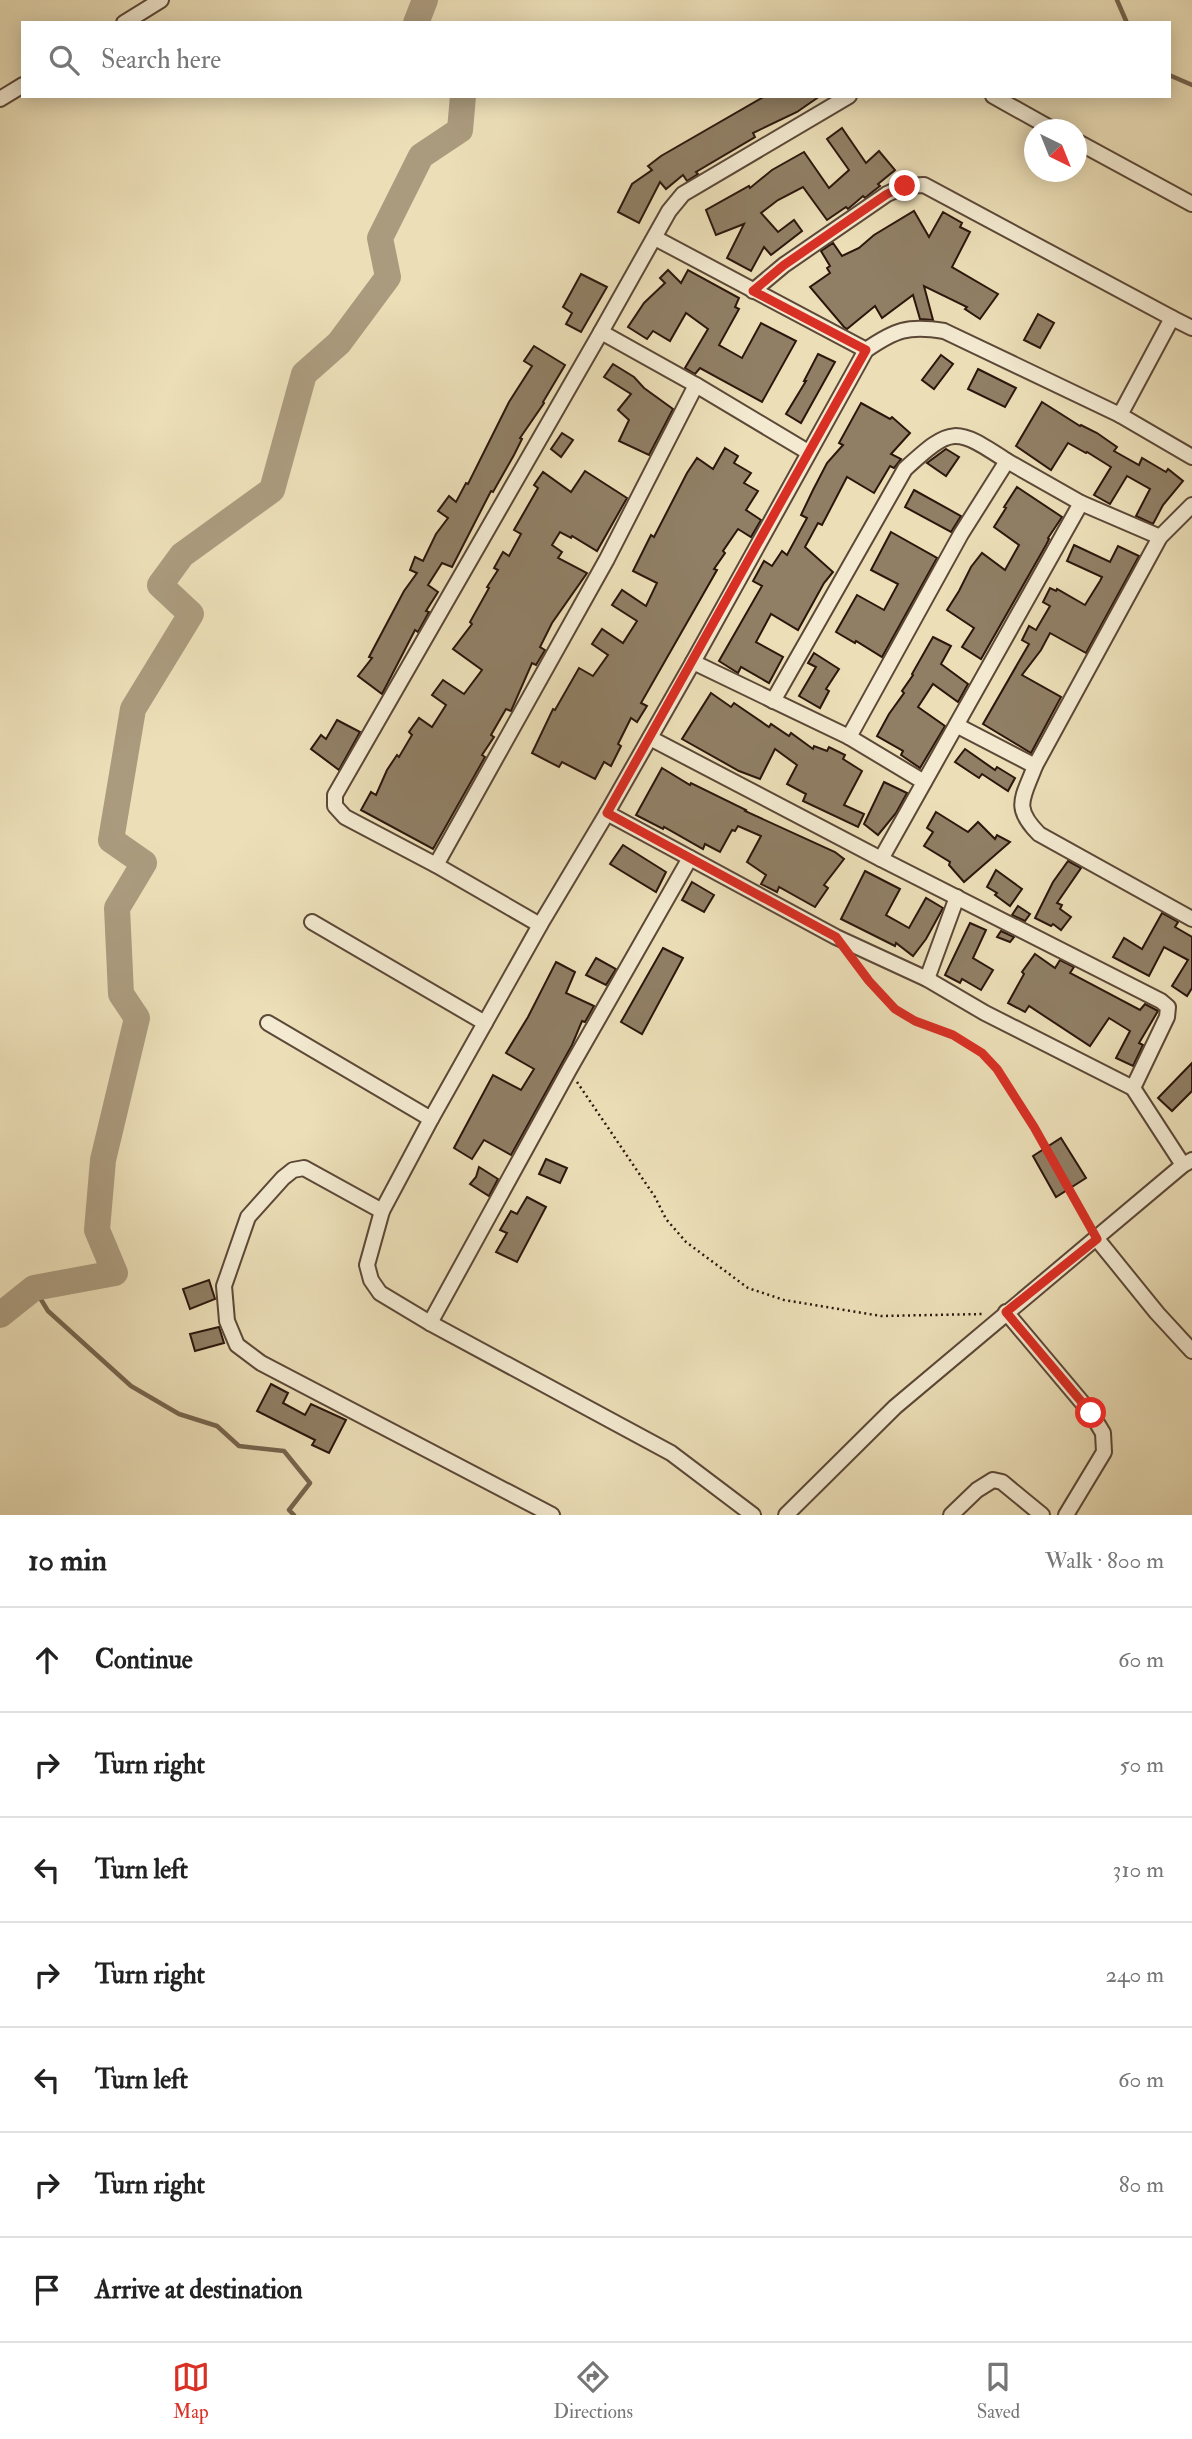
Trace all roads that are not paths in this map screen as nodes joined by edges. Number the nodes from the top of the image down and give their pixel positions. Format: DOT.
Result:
graph roads {
  1 [pos="161,0"];
  2 [pos="127,21"];
  3 [pos="21,86"];
  4 [pos="846,98"];
  5 [pos="997,98"];
  6 [pos="0,99"];
  7 [pos="1034,119"];
  8 [pos="1087,147"];
  9 [pos="1192,204"];
  10 [pos="655,238"];
  11 [pos="753,291"];
  12 [pos="1172,318"];
  13 [pos="1192,328"];
  14 [pos="601,332"];
  15 [pos="866,350"];
  16 [pos="696,385"];
  17 [pos="1120,415"];
  18 [pos="808,452"];
  19 [pos="1192,457"];
  20 [pos="1007,461"];
  21 [pos="1081,503"];
  22 [pos="1192,505"];
  23 [pos="1160,537"];
  24 [pos="693,662"];
  25 [pos="773,701"];
  26 [pos="958,726"];
  27 [pos="849,737"];
  28 [pos="650,738"];
  29 [pos="1035,766"];
  30 [pos="924,782"];
  31 [pos="607,813"];
  32 [pos="690,858"];
  33 [pos="881,859"];
  34 [pos="436,865"];
  35 [pos="957,897"];
  36 [pos="1192,919"];
  37 [pos="312,922"];
  38 [pos="540,925"];
  39 [pos="927,979"];
  40 [pos="268,1023"];
  41 [pos="485,1023"];
  42 [pos="1133,1088"];
  43 [pos="431,1119"];
  44 [pos="1187,1163"];
  45 [pos="382,1211"];
  46 [pos="1097,1239"];
  47 [pos="1006,1312"];
  48 [pos="430,1323"];
  49 [pos="1192,1351"];
  50 [pos="552,1515"];
  51 [pos="753,1515"];
  52 [pos="786,1515"];
  53 [pos="951,1515"];
  54 [pos="1042,1515"];
  55 [pos="1066,1515"];
  1 -- 2 [label="street"];
  3 -- 6 [label="street"];
  4 -- 10 [label="street"];
  5 -- 7 [label="street"];
  8 -- 9 [label="street"];
  10 -- 11 [label="street"];
  10 -- 14 [label="street"];
  11 -- 12 [label="street"];
  11 -- 15 [label="street"];
  12 -- 13 [label="street"];
  12 -- 17 [label="street"];
  14 -- 16 [label="street"];
  14 -- 34 [label="street"];
  15 -- 17 [label="street"];
  15 -- 18 [label="street"];
  16 -- 18 [label="street"];
  16 -- 34 [label="street"];
  17 -- 19 [label="street"];
  18 -- 24 [label="street"];
  20 -- 21 [label="street"];
  20 -- 25 [label="street"];
  20 -- 27 [label="street"];
  21 -- 23 [label="street"];
  21 -- 26 [label="street"];
  22 -- 23 [label="street"];
  23 -- 29 [label="street"];
  24 -- 25 [label="street"];
  24 -- 28 [label="street"];
  25 -- 27 [label="street"];
  26 -- 29 [label="street"];
  26 -- 30 [label="street"];
  27 -- 30 [label="street"];
  28 -- 31 [label="street"];
  28 -- 33 [label="street"];
  29 -- 36 [label="street"];
  30 -- 33 [label="street"];
  31 -- 32 [label="street"];
  31 -- 38 [label="street"];
  32 -- 39 [label="street"];
  32 -- 48 [label="street"];
  33 -- 35 [label="street"];
  34 -- 38 [label="street"];
  35 -- 39 [label="street"];
  35 -- 42 [label="street"];
  37 -- 41 [label="street"];
  38 -- 41 [label="street"];
  39 -- 42 [label="street"];
  40 -- 43 [label="street"];
  41 -- 43 [label="street"];
  42 -- 44 [label="street"];
  43 -- 45 [label="street"];
  44 -- 46 [label="street"];
  45 -- 48 [label="street"];
  45 -- 50 [label="street"];
  46 -- 47 [label="street"];
  46 -- 49 [label="street"];
  47 -- 52 [label="street"];
  47 -- 55 [label="street"];
  48 -- 51 [label="street"];
  53 -- 54 [label="street"];
}
